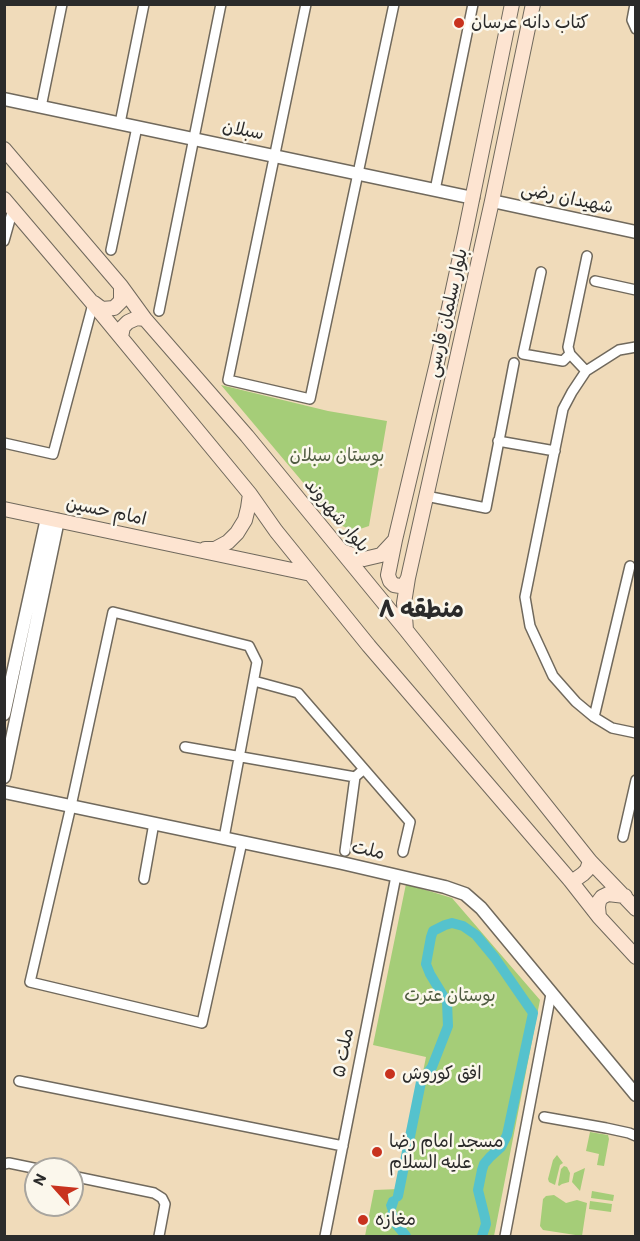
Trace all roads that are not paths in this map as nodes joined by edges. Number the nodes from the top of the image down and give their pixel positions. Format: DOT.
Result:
graph roads {
  1 [pos="62,4"];
  2 [pos="144,4"];
  3 [pos="221,4"];
  4 [pos="306,4"];
  5 [pos="394,4"];
  6 [pos="473,4"];
  7 [pos="512,4"];
  8 [pos="533,4"];
  9 [pos="635,4"];
  10 [pos="636,29"];
  11 [pos="4,99"];
  12 [pos="41,107"];
  13 [pos="120,123"];
  14 [pos="137,127"];
  15 [pos="194,139"];
  16 [pos="4,149"];
  17 [pos="274,156"];
  18 [pos="358,173"];
  19 [pos="435,190"];
  20 [pos="473,198"];
  21 [pos="492,201"];
  22 [pos="9,204"];
  23 [pos="636,232"];
  24 [pos="4,241"];
  25 [pos="111,250"];
  26 [pos="587,256"];
  27 [pos="541,272"];
  28 [pos="595,281"];
  29 [pos="121,286"];
  30 [pos="636,290"];
  31 [pos="91,302"];
  32 [pos="159,311"];
  33 [pos="145,319"];
  34 [pos="121,338"];
  35 [pos="636,347"];
  36 [pos="570,354"];
  37 [pos="514,363"];
  38 [pos="586,371"];
  39 [pos="498,441"];
  40 [pos="4,443"];
  41 [pos="555,451"];
  42 [pos="250,494"];
  43 [pos="426,496"];
  44 [pos="4,509"];
  45 [pos="52,519"];
  46 [pos="395,540"];
  47 [pos="200,550"];
  48 [pos="341,550"];
  49 [pos="630,566"];
  50 [pos="311,574"];
  51 [pos="408,578"];
  52 [pos="406,630"];
  53 [pos="254,681"];
  54 [pos="4,714"];
  55 [pos="594,717"];
  56 [pos="636,734"];
  57 [pos="185,747"];
  58 [pos="239,757"];
  59 [pos="364,769"];
  60 [pos="4,777"];
  61 [pos="355,777"];
  62 [pos="636,780"];
  63 [pos="4,792"];
  64 [pos="71,806"];
  65 [pos="154,823"];
  66 [pos="623,837"];
  67 [pos="224,838"];
  68 [pos="242,842"];
  69 [pos="345,851"];
  70 [pos="403,852"];
  71 [pos="590,861"];
  72 [pos="396,876"];
  73 [pos="144,879"];
  74 [pos="570,880"];
  75 [pos="625,896"];
  76 [pos="636,909"];
  77 [pos="600,917"];
  78 [pos="636,957"];
  79 [pos="551,994"];
  80 [pos="19,1081"];
  81 [pos="636,1095"];
  82 [pos="544,1117"];
  83 [pos="636,1136"];
  84 [pos="343,1146"];
  85 [pos="4,1164"];
  86 [pos="24,1166"];
  87 [pos="84,1178"];
  88 [pos="159,1236"];
  89 [pos="325,1236"];
  90 [pos="505,1236"];
  1 -- 12 [label="street"];
  2 -- 13 [label="street"];
  3 -- 15 [label="street"];
  4 -- 17 [label="street"];
  5 -- 18 [label="street"];
  6 -- 19 [label="street"];
  7 -- 20 [label="main road, بلوار سلمان فارسی"];
  8 -- 21 [label="main road, بلوار سلمان فارسی"];
  9 -- 10 [label="street"];
  11 -- 12 [label="street, سبلان"];
  12 -- 13 [label="street, سبلان"];
  13 -- 14 [label="street, سبلان"];
  14 -- 15 [label="street, سبلان"];
  14 -- 25 [label="street"];
  15 -- 17 [label="street, سبلان"];
  15 -- 32 [label="street"];
  16 -- 29 [label="main road, بلوار شهروند"];
  17 -- 18 [label="street, سبلان"];
  17 -- 18 [label="street"];
  18 -- 19 [label="street, سبلان"];
  19 -- 20 [label="street, سبلان"];
  20 -- 46 [label="main road, بلوار سلمان فارسی"];
  21 -- 23 [label="street, شهیدان رضی"];
  21 -- 43 [label="main road, بلوار سلمان فارسی"];
  22 -- 24 [label="street"];
  22 -- 31 [label="main road"];
  26 -- 36 [label="street"];
  27 -- 36 [label="street"];
  28 -- 30 [label="street"];
  29 -- 31 [label="main road"];
  29 -- 33 [label="main road, بلوار شهروند"];
  31 -- 34 [label="main road"];
  31 -- 40 [label="street"];
  33 -- 34 [label="main road"];
  33 -- 48 [label="main road, بلوار شهروند"];
  34 -- 42 [label="main road"];
  35 -- 38 [label="street"];
  36 -- 38 [label="street"];
  37 -- 39 [label="street"];
  38 -- 41 [label="street"];
  39 -- 41 [label="street"];
  39 -- 43 [label="street"];
  41 -- 55 [label="street"];
  42 -- 47 [label="main road"];
  42 -- 50 [label="main road"];
  43 -- 51 [label="main road, بلوار سلمان فارسی"];
  44 -- 45 [label="main road, امام حسین"];
  45 -- 47 [label="main road, امام حسین"];
  45 -- 54 [label="street"];
  45 -- 60 [label="street"];
  46 -- 48 [label="main road"];
  46 -- 51 [label="main road, بلوار سلمان فارسی"];
  47 -- 50 [label="main road, امام حسین"];
  48 -- 52 [label="main road, بلوار شهروند"];
  49 -- 55 [label="street"];
  50 -- 74 [label="main road"];
  51 -- 52 [label="main road, بلوار سلمان فارسی"];
  52 -- 71 [label="main road, بلوار شهروند"];
  53 -- 58 [label="street"];
  53 -- 59 [label="street"];
  53 -- 64 [label="street"];
  55 -- 56 [label="street"];
  57 -- 58 [label="street"];
  58 -- 61 [label="street"];
  58 -- 67 [label="street"];
  59 -- 61 [label="street"];
  59 -- 70 [label="street"];
  61 -- 69 [label="street"];
  62 -- 66 [label="street"];
  63 -- 64 [label="street, ملت"];
  64 -- 65 [label="street, ملت"];
  64 -- 68 [label="street"];
  65 -- 67 [label="street, ملت"];
  65 -- 73 [label="street"];
  67 -- 68 [label="street, ملت"];
  68 -- 72 [label="street, ملت"];
  71 -- 74 [label="main road"];
  71 -- 75 [label="main road, بلوار شهروند"];
  72 -- 79 [label="street, ملت"];
  72 -- 84 [label="street, ملت ۵"];
  74 -- 77 [label="main road"];
  75 -- 76 [label="main road, بلوار شهروند"];
  75 -- 77 [label="main road"];
  77 -- 78 [label="main road"];
  79 -- 81 [label="street, ملت"];
  79 -- 90 [label="street"];
  80 -- 84 [label="street"];
  82 -- 83 [label="street"];
  84 -- 89 [label="street, ملت ۵"];
  85 -- 86 [label="street"];
  87 -- 88 [label="street"];
}
